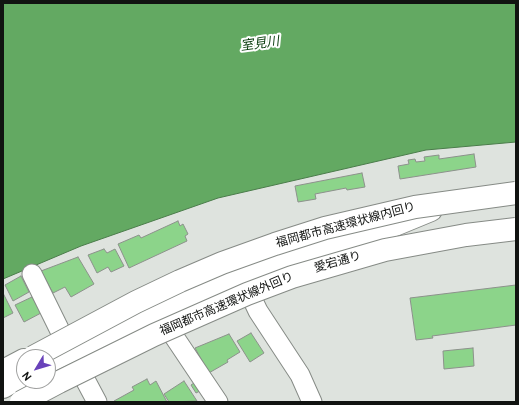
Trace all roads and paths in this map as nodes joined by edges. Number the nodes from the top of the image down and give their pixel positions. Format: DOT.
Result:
graph roads {
  1 [pos="516,193"];
  2 [pos="449,202"];
  3 [pos="516,229"];
  4 [pos="32,274"];
  5 [pos="248,290"];
  6 [pos="167,326"];
  7 [pos="64,339"];
  8 [pos="46,349"];
  9 [pos="47,349"];
  10 [pos="56,358"];
  11 [pos="16,365"];
  12 [pos="80,370"];
  13 [pos="3,372"];
  14 [pos="16,380"];
  15 [pos="3,387"];
  16 [pos="18,402"];
  17 [pos="21,402"];
  18 [pos="97,402"];
  19 [pos="218,402"];
  20 [pos="312,402"];
  1 -- 2 [label="main road"];
  1 -- 9 [label="main road, 福岡都市高速環状線内回り, bridge"];
  2 -- 7 [label="main road"];
  2 -- 10 [label="main road"];
  3 -- 5 [label="main road, 愛宕通り"];
  3 -- 17 [label="main road, 福岡都市高速環状線外回り, bridge"];
  4 -- 7 [label="street"];
  5 -- 6 [label="main road, 愛宕通り"];
  5 -- 20 [label="street"];
  6 -- 12 [label="main road, 愛宕通り"];
  6 -- 19 [label="street"];
  7 -- 8 [label="main road"];
  11 -- 13 [label="main road"];
  12 -- 16 [label="main road, 愛宕通り"];
  12 -- 18 [label="street"];
  14 -- 15 [label="main road"];
}
